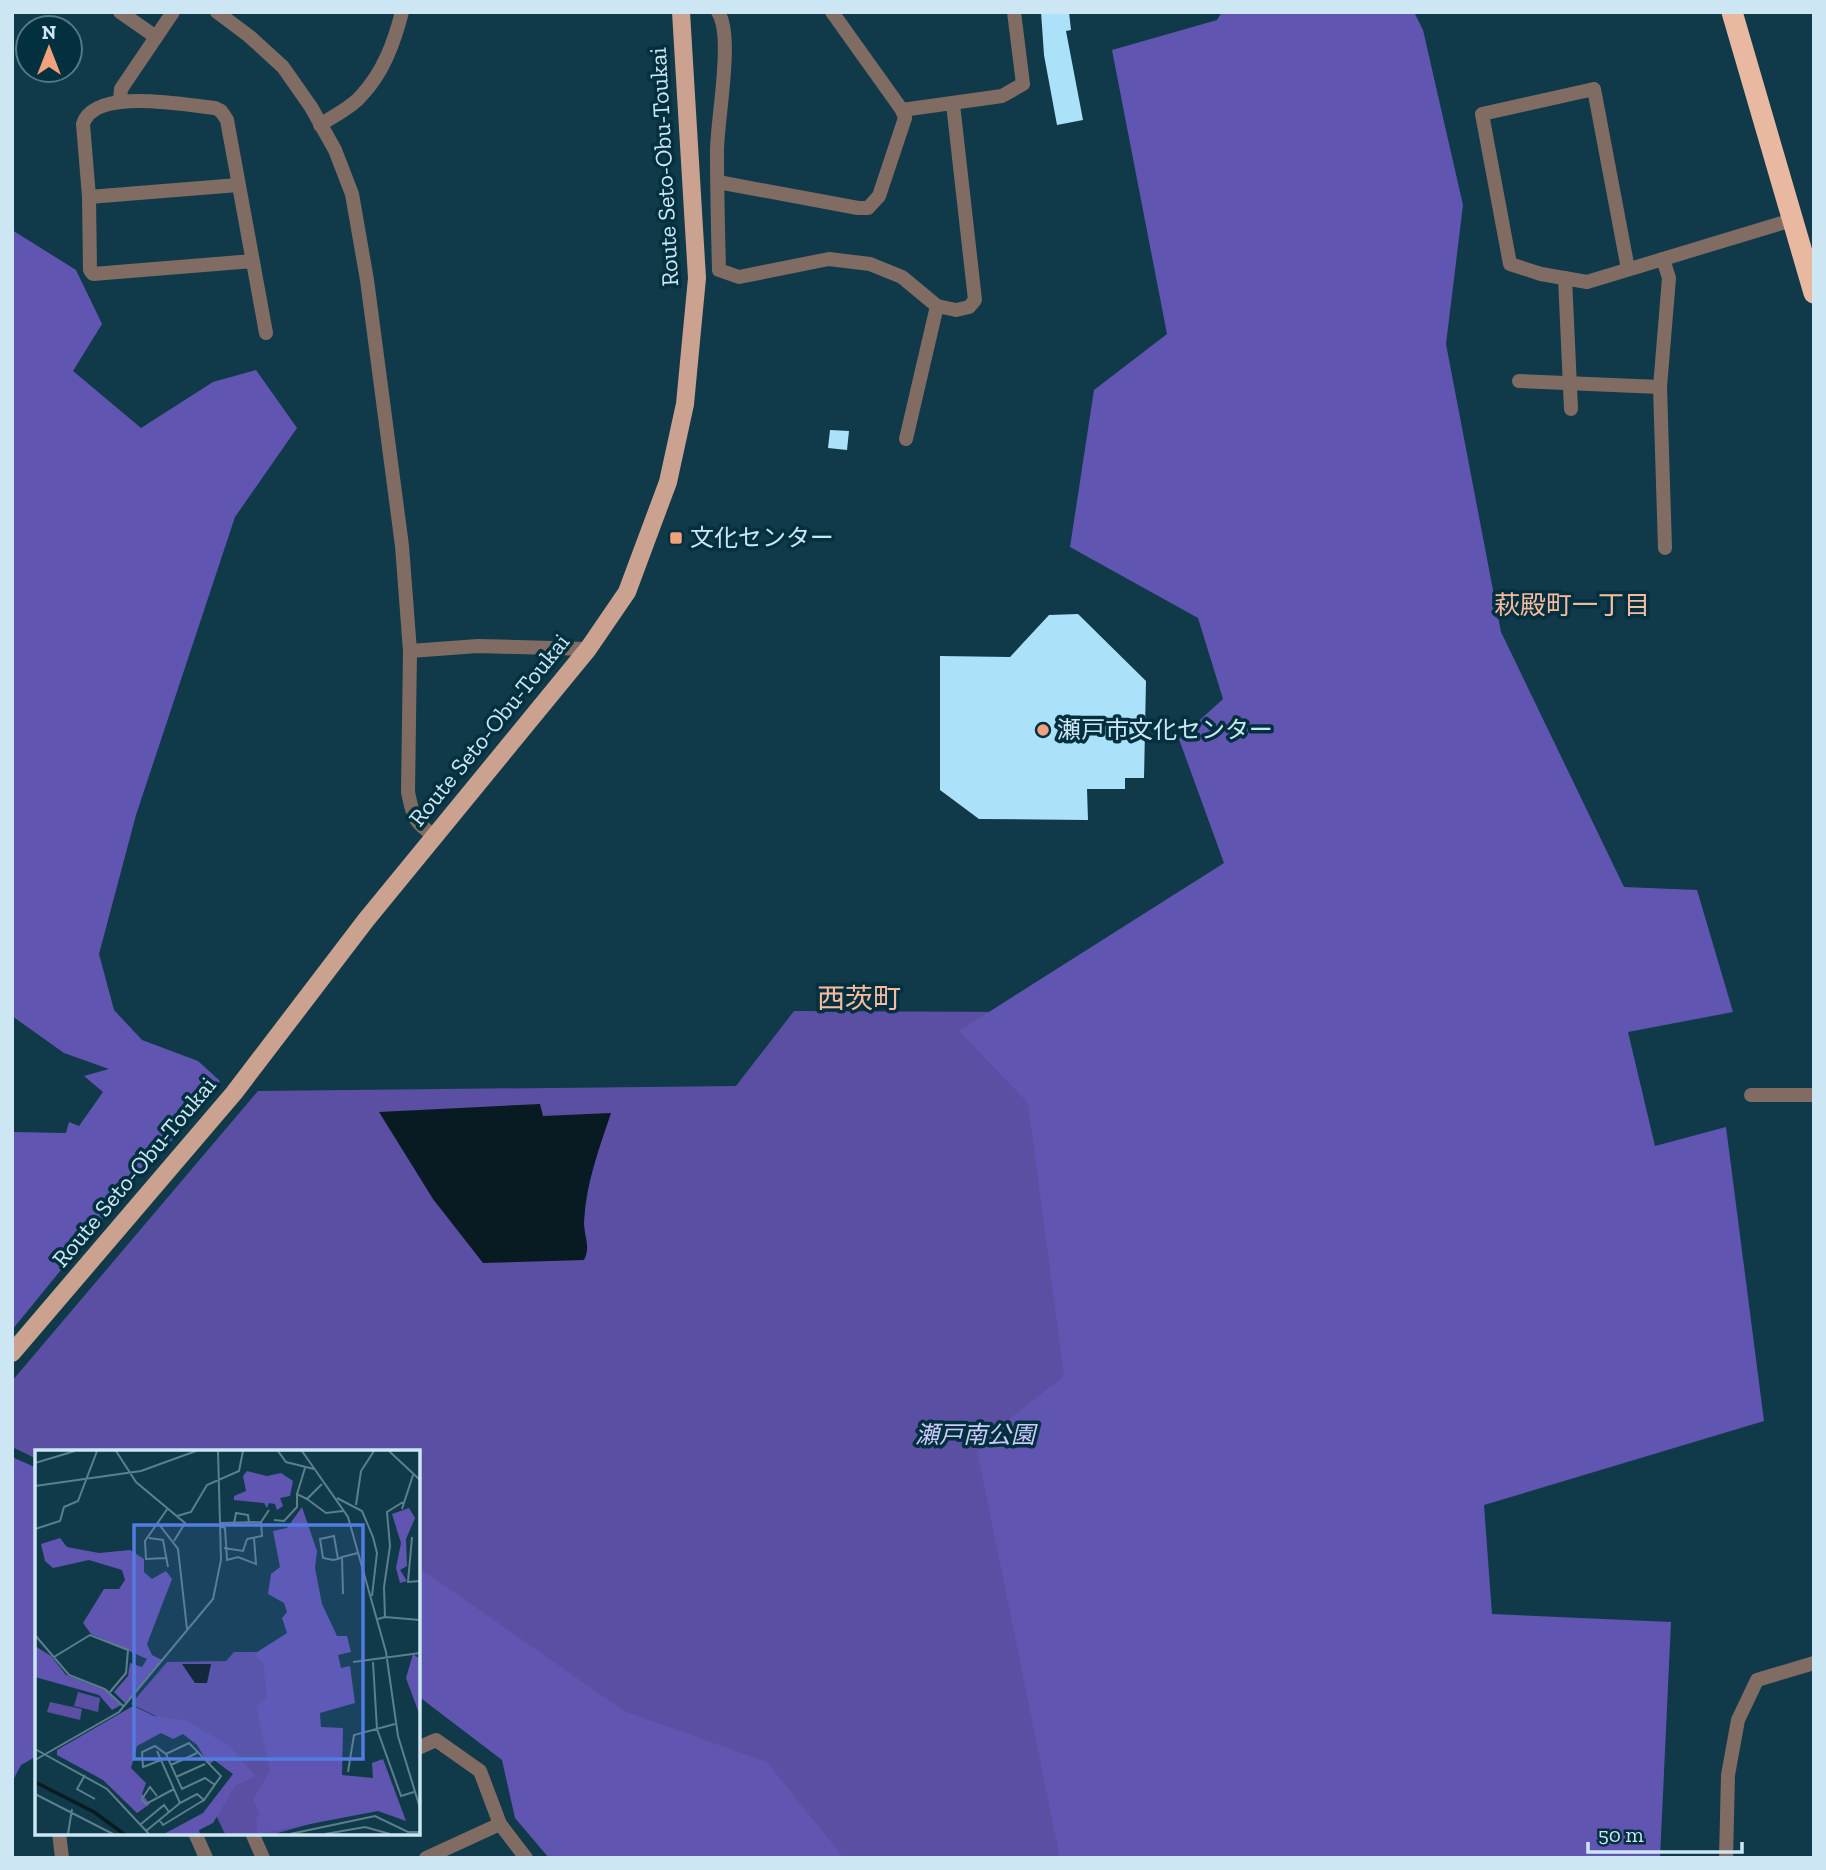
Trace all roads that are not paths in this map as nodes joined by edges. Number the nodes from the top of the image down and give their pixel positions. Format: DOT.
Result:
graph roads {
  1 [pos="120,12"];
  2 [pos="173,12"];
  3 [pos="217,12"];
  4 [pos="402,12"];
  5 [pos="681,12"];
  6 [pos="718,12"];
  7 [pos="832,12"];
  8 [pos="1014,12"];
  9 [pos="1732,12"];
  10 [pos="156,37"];
  11 [pos="120,100"];
  12 [pos="953,104"];
  13 [pos="902,110"];
  14 [pos="320,125"];
  15 [pos="718,182"];
  16 [pos="238,185"];
  17 [pos="89,197"];
  18 [pos="1792,220"];
  19 [pos="1663,258"];
  20 [pos="253,261"];
  21 [pos="1628,270"];
  22 [pos="1565,278"];
  23 [pos="1814,293"];
  24 [pos="937,306"];
  25 [pos="266,333"];
  26 [pos="1518,382"];
  27 [pos="1570,384"];
  28 [pos="1660,387"];
  29 [pos="1571,410"];
  30 [pos="906,439"];
  31 [pos="1665,548"];
  32 [pos="588,649"];
  33 [pos="410,651"];
  34 [pos="435,836"];
  35 [pos="1751,1095"];
  36 [pos="1814,1095"];
  37 [pos="12,1353"];
  38 [pos="1814,1663"];
  39 [pos="420,1747"];
  40 [pos="500,1824"];
  41 [pos="59,1835"];
  42 [pos="196,1835"];
  43 [pos="253,1835"];
  44 [pos="62,1858"];
  45 [pos="206,1858"];
  46 [pos="263,1858"];
  47 [pos="426,1858"];
  48 [pos="526,1858"];
  49 [pos="1726,1858"];
  1 -- 10 [label="street"];
  2 -- 10 [label="street"];
  3 -- 14 [label="street"];
  4 -- 14 [label="street"];
  5 -- 32 [label="main road, Route Seto-Obu-Toukai"];
  6 -- 15 [label="street"];
  7 -- 13 [label="street"];
  8 -- 12 [label="street"];
  9 -- 18 [label="highway"];
  10 -- 11 [label="street"];
  11 -- 16 [label="street"];
  11 -- 17 [label="street"];
  12 -- 13 [label="street"];
  12 -- 24 [label="street"];
  13 -- 15 [label="street"];
  14 -- 33 [label="street"];
  15 -- 24 [label="street"];
  16 -- 17 [label="street"];
  16 -- 20 [label="street"];
  17 -- 20 [label="street"];
  18 -- 19 [label="street"];
  18 -- 23 [label="highway"];
  19 -- 21 [label="street"];
  19 -- 28 [label="street"];
  20 -- 25 [label="street"];
  21 -- 22 [label="street"];
  21 -- 22 [label="street"];
  22 -- 27 [label="street"];
  24 -- 30 [label="street"];
  26 -- 27 [label="street"];
  27 -- 28 [label="street"];
  27 -- 29 [label="street"];
  28 -- 31 [label="street"];
  32 -- 33 [label="street"];
  32 -- 34 [label="main road, Route Seto-Obu-Toukai"];
  33 -- 34 [label="street"];
  34 -- 37 [label="main road, Route Seto-Obu-Toukai"];
  35 -- 36 [label="street"];
  38 -- 49 [label="street"];
  39 -- 40 [label="street"];
  40 -- 47 [label="street"];
  40 -- 48 [label="street"];
  41 -- 44 [label="street"];
  42 -- 45 [label="street"];
  43 -- 46 [label="street"];
}
